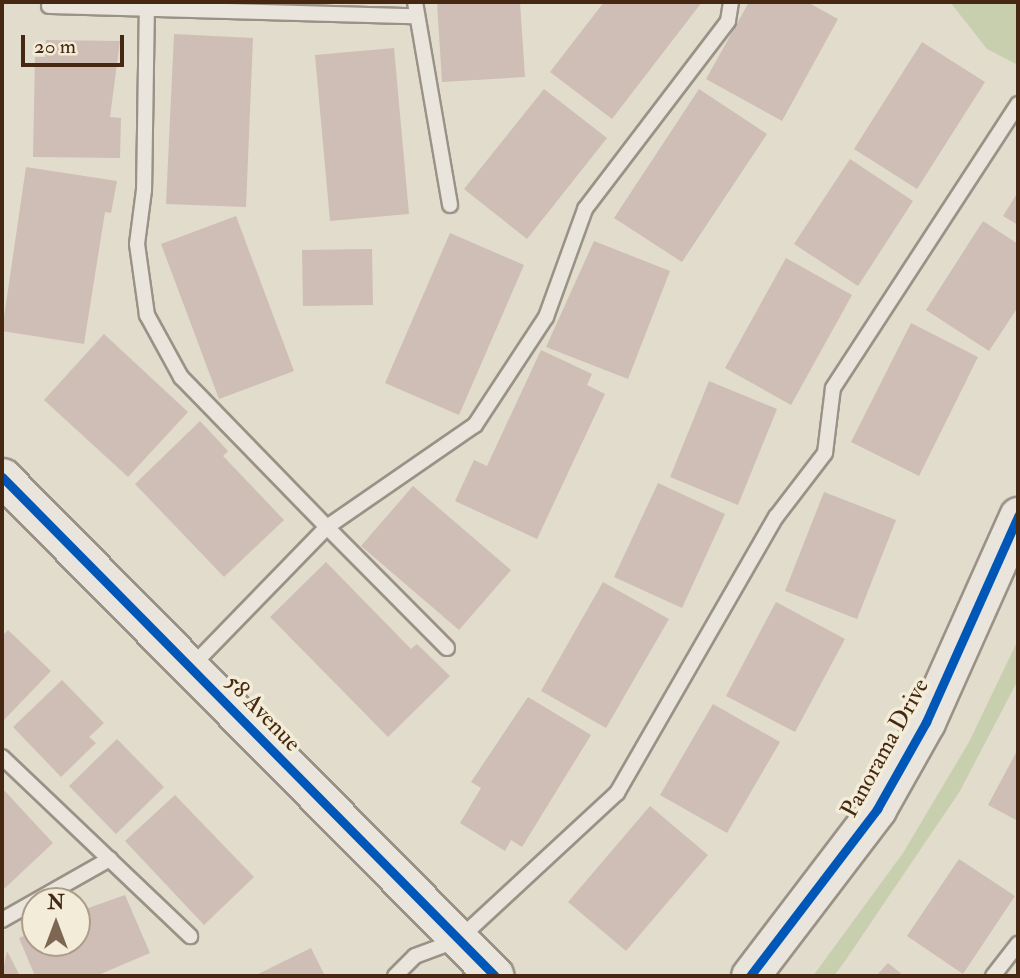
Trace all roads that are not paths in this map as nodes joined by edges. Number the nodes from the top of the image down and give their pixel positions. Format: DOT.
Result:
graph roads {
  1 [pos="731,2"];
  2 [pos="147,4"];
  3 [pos="49,5"];
  4 [pos="415,9"];
  5 [pos="1018,104"];
  6 [pos="450,205"];
  7 [pos="3,481"];
  8 [pos="1018,516"];
  9 [pos="327,527"];
  10 [pos="447,648"];
  11 [pos="191,667"];
  12 [pos="2,757"];
  13 [pos="110,859"];
  14 [pos="2,920"];
  15 [pos="190,936"];
  16 [pos="458,940"];
  17 [pos="1018,944"];
  18 [pos="395,976"];
  19 [pos="495,976"];
  20 [pos="750,976"];
  21 [pos="993,976"];
  1 -- 9 [label="lane"];
  2 -- 3 [label="lane"];
  2 -- 4 [label="lane"];
  2 -- 9 [label="lane"];
  4 -- 6 [label="lane"];
  5 -- 16 [label="lane"];
  7 -- 11 [label="street, 58 Avenue"];
  8 -- 20 [label="street, Panorama Drive"];
  9 -- 10 [label="lane"];
  9 -- 11 [label="lane"];
  11 -- 16 [label="street, 58 Avenue"];
  12 -- 13 [label="lane"];
  13 -- 14 [label="lane"];
  13 -- 15 [label="lane"];
  16 -- 18 [label="lane"];
  16 -- 19 [label="street, 58 Avenue"];
  17 -- 21 [label="lane"];
}
